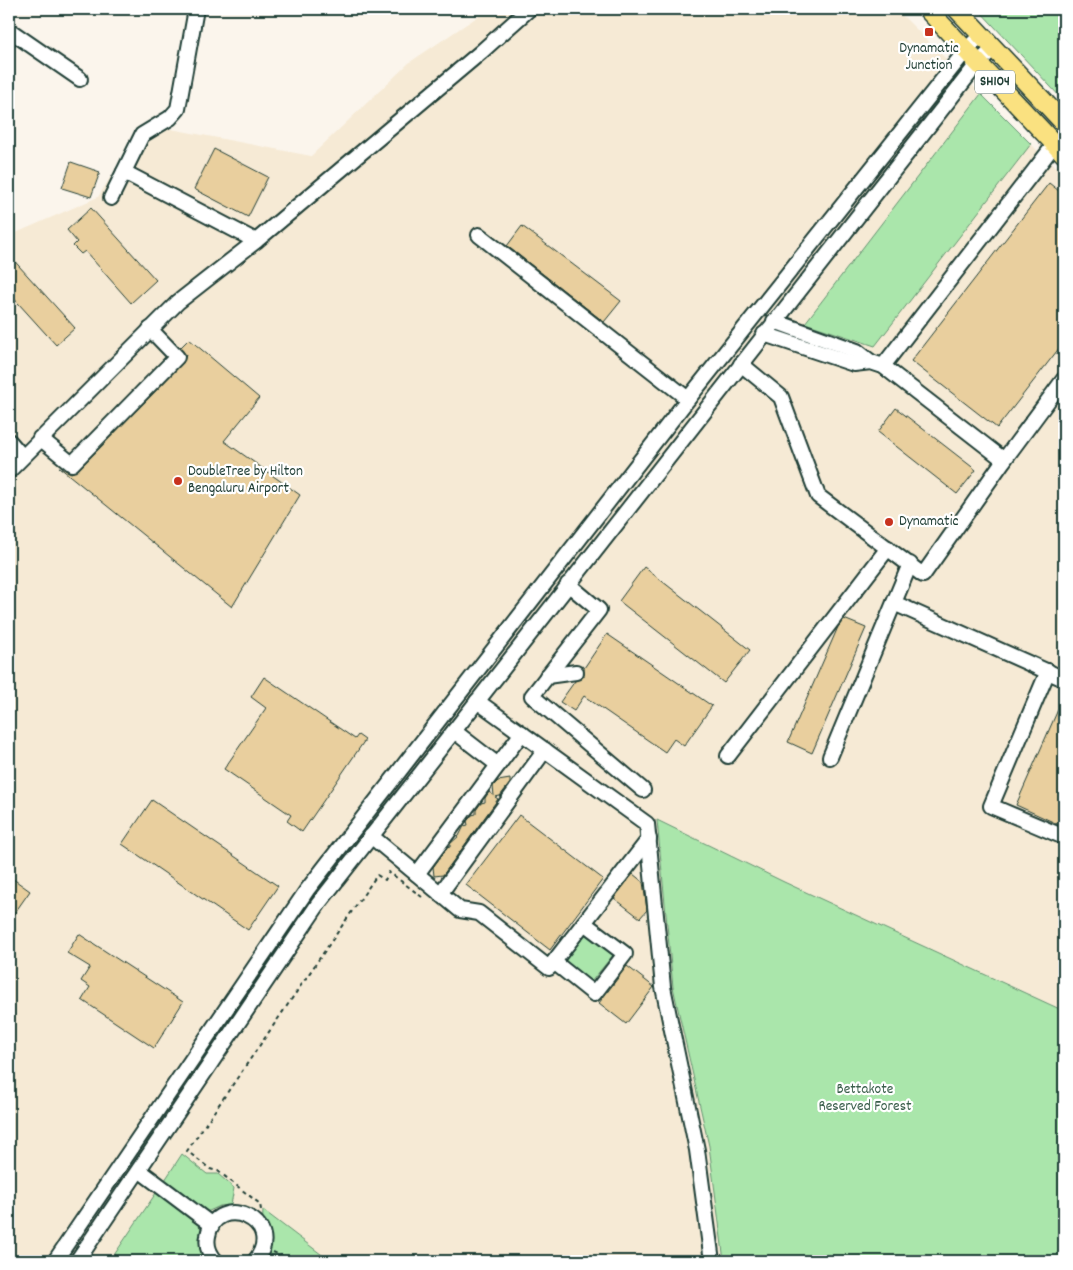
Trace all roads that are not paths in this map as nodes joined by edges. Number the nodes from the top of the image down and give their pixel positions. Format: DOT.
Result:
graph roads {
  1 [pos="196,9"];
  2 [pos="529,9"];
  3 [pos="928,9"];
  4 [pos="957,9"];
  5 [pos="9,30"];
  6 [pos="981,35"];
  7 [pos="994,48"];
  8 [pos="972,56"];
  9 [pos="80,79"];
  10 [pos="1064,124"];
  11 [pos="1059,150"];
  12 [pos="124,172"];
  13 [pos="111,198"];
  14 [pos="479,235"];
  15 [pos="256,241"];
  16 [pos="774,321"];
  17 [pos="150,329"];
  18 [pos="764,334"];
  19 [pos="741,364"];
  20 [pos="877,364"];
  21 [pos="1064,379"];
  22 [pos="688,399"];
  23 [pos="40,438"];
  24 [pos="9,441"];
  25 [pos="22,456"];
  26 [pos="1004,460"];
  27 [pos="9,471"];
  28 [pos="888,548"];
  29 [pos="910,564"];
  30 [pos="568,584"];
  31 [pos="894,603"];
  32 [pos="1048,671"];
  33 [pos="576,672"];
  34 [pos="547,676"];
  35 [pos="1064,679"];
  36 [pos="477,701"];
  37 [pos="454,731"];
  38 [pos="522,733"];
  39 [pos="545,750"];
  40 [pos="728,756"];
  41 [pos="830,757"];
  42 [pos="498,765"];
  43 [pos="643,790"];
  44 [pos="372,836"];
  45 [pos="1064,837"];
  46 [pos="649,839"];
  47 [pos="417,874"];
  48 [pos="434,898"];
  49 [pos="584,923"];
  50 [pos="554,962"];
  51 [pos="138,1170"];
  52 [pos="212,1225"];
  53 [pos="212,1256"];
  54 [pos="55,1261"];
  55 [pos="77,1261"];
  56 [pos="200,1261"];
  57 [pos="255,1261"];
  58 [pos="712,1261"];
  1 -- 12 [label="street"];
  2 -- 15 [label="street"];
  3 -- 8 [label="main road, SH104"];
  4 -- 6 [label="main road, SH104"];
  5 -- 9 [label="street"];
  6 -- 7 [label="main road, SH104"];
  6 -- 8 [label="street"];
  7 -- 8 [label="street"];
  7 -- 10 [label="main road, SH104"];
  8 -- 11 [label="main road, SH104"];
  8 -- 16 [label="street"];
  8 -- 22 [label="street"];
  11 -- 20 [label="street"];
  12 -- 13 [label="street"];
  12 -- 15 [label="street"];
  14 -- 22 [label="street"];
  15 -- 17 [label="street"];
  16 -- 18 [label="street"];
  16 -- 20 [label="street"];
  17 -- 23 [label="street"];
  17 -- 23 [label="street"];
  18 -- 19 [label="street"];
  18 -- 20 [label="street"];
  19 -- 28 [label="street"];
  19 -- 30 [label="street"];
  20 -- 26 [label="street"];
  21 -- 26 [label="street"];
  22 -- 54 [label="street"];
  23 -- 25 [label="street"];
  24 -- 25 [label="street"];
  25 -- 27 [label="street"];
  26 -- 29 [label="street"];
  28 -- 29 [label="street"];
  28 -- 40 [label="street"];
  29 -- 31 [label="street"];
  30 -- 34 [label="street"];
  30 -- 36 [label="street"];
  31 -- 32 [label="street"];
  31 -- 41 [label="street"];
  32 -- 35 [label="street"];
  32 -- 45 [label="street"];
  33 -- 34 [label="street"];
  34 -- 43 [label="street"];
  36 -- 37 [label="street"];
  36 -- 38 [label="street"];
  37 -- 42 [label="street"];
  37 -- 44 [label="street"];
  38 -- 39 [label="street"];
  38 -- 42 [label="street"];
  39 -- 46 [label="street"];
  39 -- 48 [label="street"];
  42 -- 47 [label="street"];
  44 -- 47 [label="street"];
  44 -- 51 [label="street"];
  46 -- 49 [label="street"];
  46 -- 58 [label="street"];
  47 -- 48 [label="street"];
  48 -- 50 [label="street"];
  49 -- 50 [label="street"];
  49 -- 50 [label="street"];
  51 -- 52 [label="street"];
  51 -- 55 [label="street"];
  52 -- 53 [label="street"];
  52 -- 57 [label="street"];
  53 -- 56 [label="street"];
}
